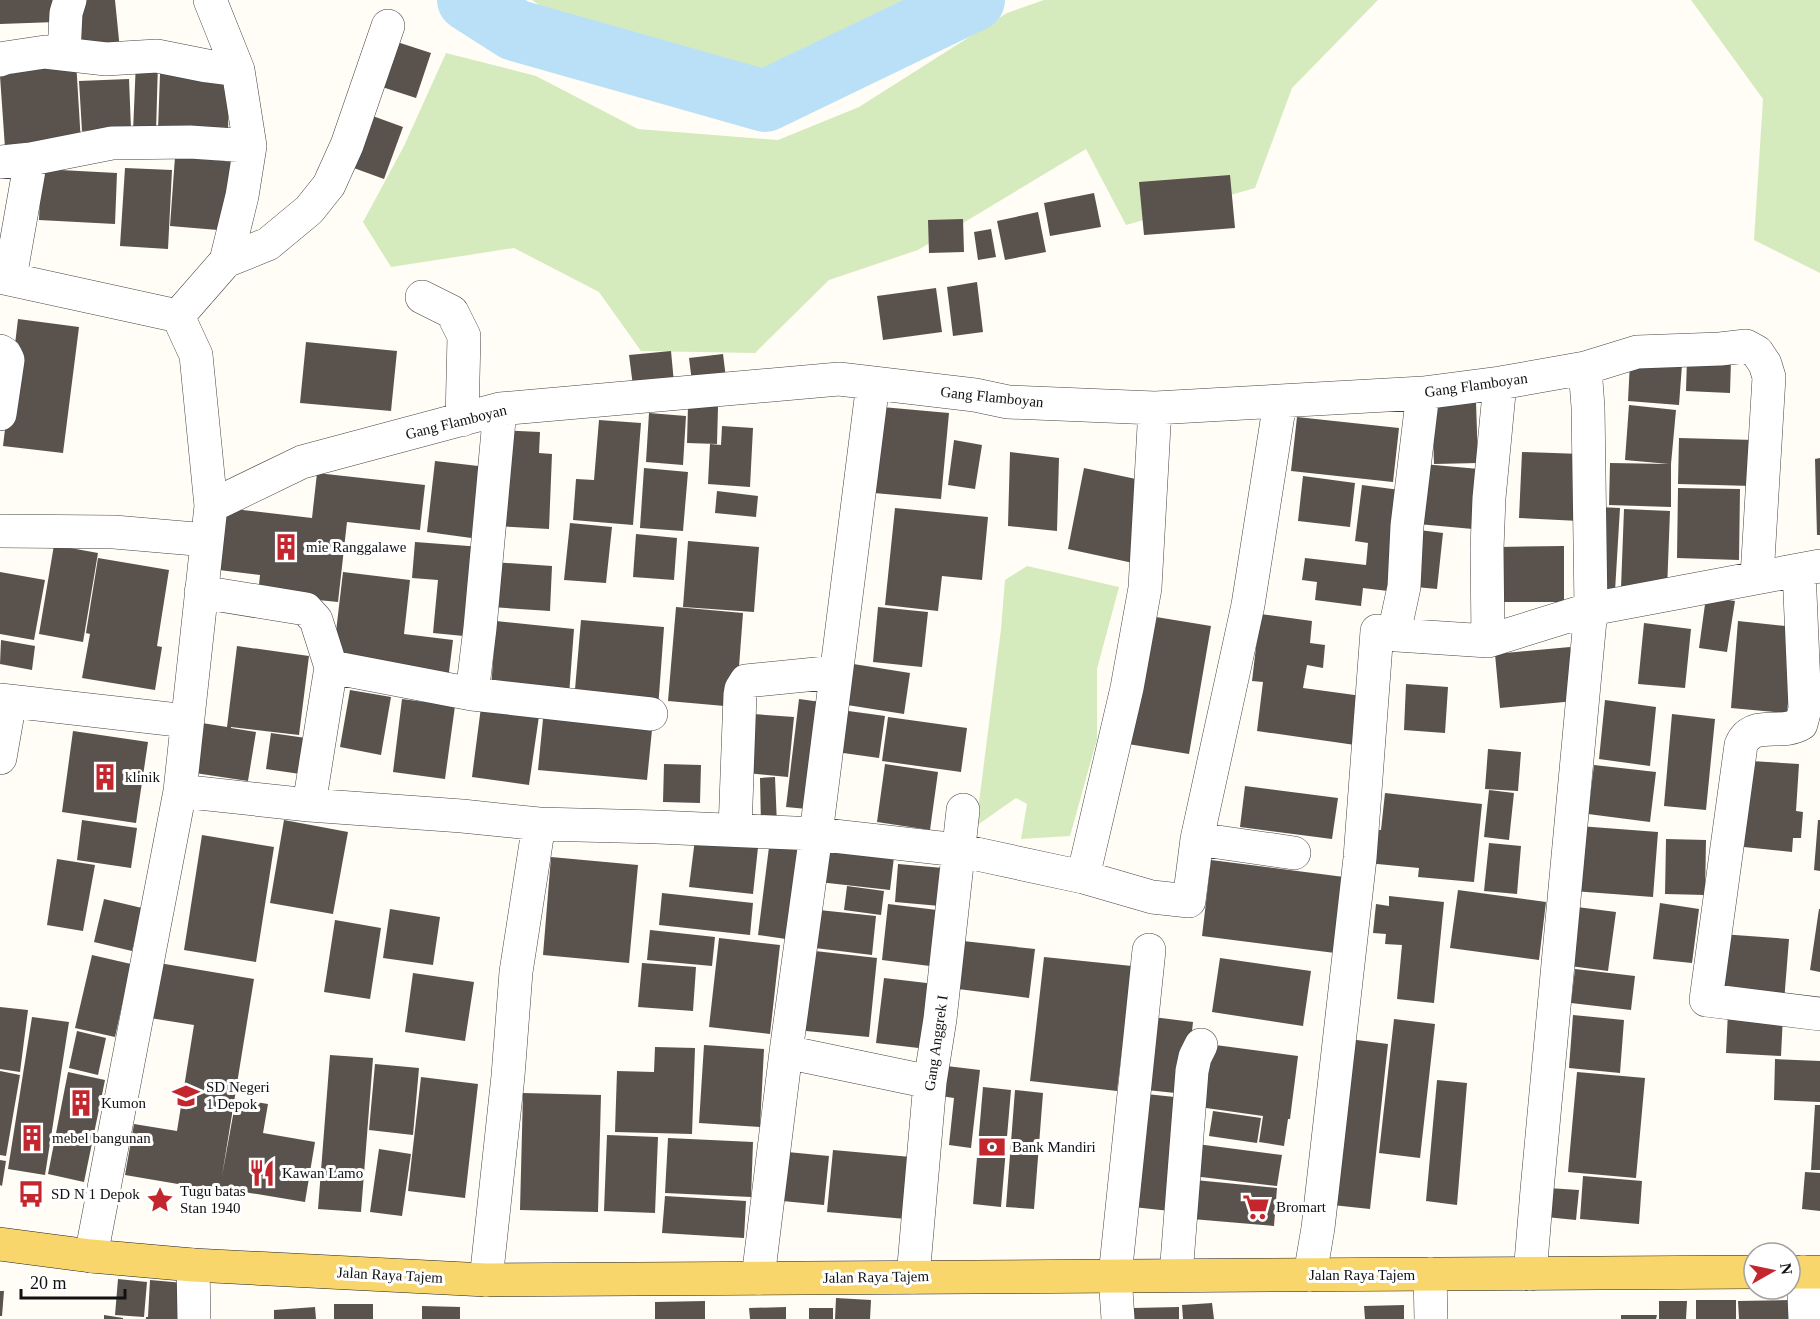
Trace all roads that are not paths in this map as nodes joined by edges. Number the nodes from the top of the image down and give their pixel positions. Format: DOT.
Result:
graph roads {
  1 [pos="70,0"];
  2 [pos="210,0"];
  3 [pos="388,26"];
  4 [pos="63,54"];
  5 [pos="0,60"];
  6 [pos="238,70"];
  7 [pos="250,146"];
  8 [pos="15,160"];
  9 [pos="226,261"];
  10 [pos="5,277"];
  11 [pos="422,297"];
  12 [pos="178,316"];
  13 [pos="0,351"];
  14 [pos="1585,368"];
  15 [pos="873,383"];
  16 [pos="1500,383"];
  17 [pos="1423,393"];
  18 [pos="1280,402"];
  19 [pos="1155,408"];
  20 [pos="500,409"];
  21 [pos="0,414"];
  22 [pos="462,420"];
  23 [pos="211,506"];
  24 [pos="0,531"];
  25 [pos="207,540"];
  26 [pos="1810,568"];
  27 [pos="1757,578"];
  28 [pos="201,592"];
  29 [pos="1591,609"];
  30 [pos="1397,635"];
  31 [pos="1488,641"];
  32 [pos="331,667"];
  33 [pos="836,672"];
  34 [pos="472,694"];
  35 [pos="5,700"];
  36 [pos="651,714"];
  37 [pos="187,721"];
  38 [pos="0,758"];
  39 [pos="180,791"];
  40 [pos="309,805"];
  41 [pos="963,810"];
  42 [pos="539,824"];
  43 [pos="735,830"];
  44 [pos="816,834"];
  45 [pos="1197,838"];
  46 [pos="958,850"];
  47 [pos="1294,853"];
  48 [pos="1083,877"];
  49 [pos="1149,950"];
  50 [pos="1820,1014"];
  51 [pos="1201,1045"];
  52 [pos="786,1052"];
  53 [pos="930,1082"];
  54 [pos="0,1244"];
  55 [pos="91,1256"];
  56 [pos="193,1264"];
  57 [pos="1742,1272"];
  58 [pos="1804,1272"];
  59 [pos="1430,1274"];
  60 [pos="1530,1274"];
  61 [pos="1176,1275"];
  62 [pos="1310,1275"];
  63 [pos="1116,1276"];
  64 [pos="913,1277"];
  65 [pos="758,1278"];
  66 [pos="486,1280"];
  67 [pos="194,1319"];
  68 [pos="1118,1319"];
  69 [pos="1431,1319"];
  70 [pos="1805,1319"];
  1 -- 4 [label="street"];
  2 -- 6 [label="street"];
  3 -- 9 [label="street"];
  4 -- 5 [label="street"];
  4 -- 6 [label="street"];
  6 -- 7 [label="street"];
  7 -- 8 [label="street"];
  7 -- 9 [label="street"];
  8 -- 10 [label="street"];
  9 -- 12 [label="street"];
  10 -- 12 [label="street"];
  11 -- 22 [label="street"];
  12 -- 23 [label="street"];
  13 -- 21 [label="street"];
  14 -- 16 [label="street, Gang Flamboyan"];
  14 -- 27 [label="street, Gang Flamboyan"];
  14 -- 29 [label="street"];
  15 -- 19 [label="street, Gang Flamboyan"];
  15 -- 20 [label="street, Gang Flamboyan"];
  15 -- 33 [label="street"];
  16 -- 17 [label="street, Gang Flamboyan"];
  16 -- 31 [label="street"];
  17 -- 18 [label="street, Gang Flamboyan"];
  17 -- 30 [label="street"];
  18 -- 19 [label="street, Gang Flamboyan"];
  18 -- 45 [label="street"];
  19 -- 48 [label="street"];
  20 -- 22 [label="street, Gang Flamboyan"];
  20 -- 34 [label="street"];
  22 -- 23 [label="street, Gang Flamboyan"];
  23 -- 25 [label="street"];
  24 -- 25 [label="street"];
  25 -- 28 [label="street"];
  26 -- 27 [label="street"];
  26 -- 50 [label="street"];
  27 -- 29 [label="street"];
  28 -- 32 [label="street"];
  28 -- 37 [label="street"];
  29 -- 31 [label="street"];
  29 -- 60 [label="street"];
  30 -- 31 [label="street"];
  30 -- 62 [label="street"];
  32 -- 34 [label="street"];
  32 -- 40 [label="street"];
  33 -- 43 [label="street"];
  33 -- 44 [label="street"];
  34 -- 36 [label="street"];
  35 -- 37 [label="street"];
  35 -- 38 [label="street"];
  37 -- 39 [label="street"];
  39 -- 40 [label="street"];
  39 -- 55 [label="street"];
  40 -- 42 [label="street"];
  41 -- 46 [label="street, Gang Anggrek I"];
  42 -- 43 [label="street"];
  42 -- 66 [label="street"];
  43 -- 44 [label="street"];
  44 -- 46 [label="street"];
  44 -- 52 [label="street"];
  45 -- 47 [label="street"];
  45 -- 48 [label="street"];
  46 -- 48 [label="street"];
  46 -- 53 [label="street, Gang Anggrek I"];
  49 -- 63 [label="street"];
  51 -- 61 [label="street"];
  52 -- 53 [label="street"];
  52 -- 65 [label="street"];
  53 -- 64 [label="street, Gang Anggrek I"];
  54 -- 55 [label="main road, Jalan Raya Tajem"];
  55 -- 56 [label="main road, Jalan Raya Tajem"];
  56 -- 66 [label="main road, Jalan Raya Tajem"];
  56 -- 67 [label="street"];
  57 -- 60 [label="main road, Jalan Raya Tajem"];
  58 -- 70 [label="street"];
  59 -- 60 [label="main road, Jalan Raya Tajem"];
  59 -- 62 [label="main road, Jalan Raya Tajem"];
  59 -- 69 [label="street"];
  61 -- 62 [label="main road, Jalan Raya Tajem"];
  61 -- 63 [label="main road, Jalan Raya Tajem"];
  63 -- 64 [label="main road, Jalan Raya Tajem"];
  63 -- 68 [label="street"];
  64 -- 65 [label="main road, Jalan Raya Tajem"];
  65 -- 66 [label="main road, Jalan Raya Tajem"];
}
